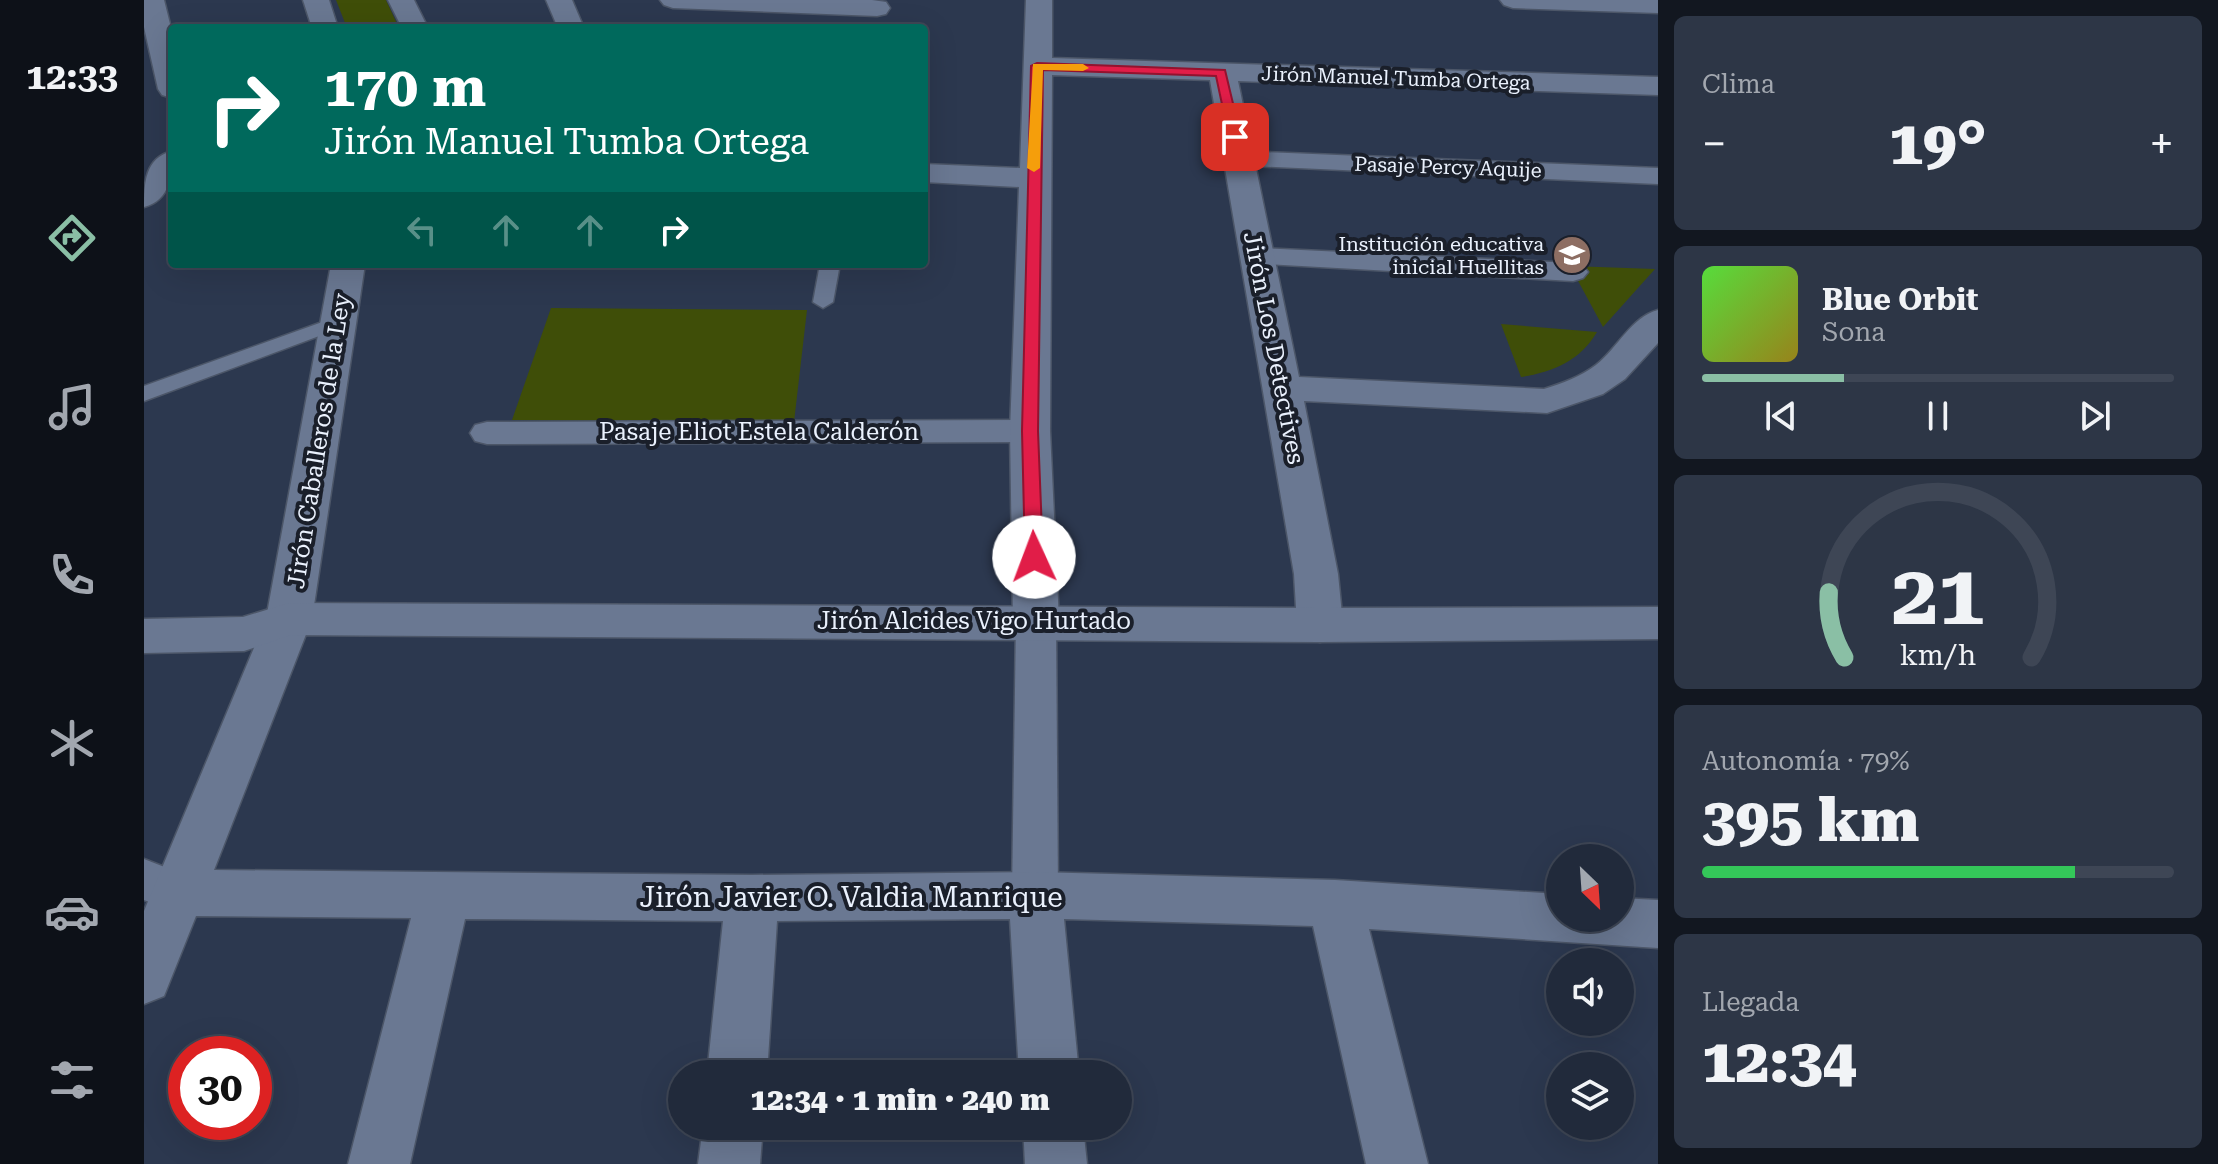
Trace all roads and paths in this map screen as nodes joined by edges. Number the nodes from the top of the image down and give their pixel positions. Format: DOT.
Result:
graph roads {
  1 [pos="151,0"];
  2 [pos="316,0"];
  3 [pos="401,0"];
  4 [pos="559,0"];
  5 [pos="673,0"];
  6 [pos="1039,0"];
  7 [pos="1513,0"];
  8 [pos="1658,5"];
  9 [pos="876,12"];
  10 [pos="324,24"];
  11 [pos="413,24"];
  12 [pos="569,24"];
  13 [pos="1037,66"];
  14 [pos="168,72"];
  15 [pos="1221,72"];
  16 [pos="1658,86"];
  17 [pos="1238,159"];
  18 [pos="168,165"];
  19 [pos="928,173"];
  20 [pos="1658,176"];
  21 [pos="1033,178"];
  22 [pos="144,197"];
  23 [pos="1257,257"];
  24 [pos="347,268"];
  25 [pos="829,268"];
  26 [pos="1573,272"];
  27 [pos="823,302"];
  28 [pos="1658,321"];
  29 [pos="339,322"];
  30 [pos="1283,388"];
  31 [pos="144,394"];
  32 [pos="1030,431"];
  33 [pos="487,433"];
  34 [pos="144,607"];
  35 [pos="289,619"];
  36 [pos="1036,621"];
  37 [pos="1658,623"];
  38 [pos="1320,625"];
  39 [pos="144,636"];
  40 [pos="162,886"];
  41 [pos="1035,895"];
  42 [pos="443,897"];
  43 [pos="752,898"];
  44 [pos="1335,903"];
  45 [pos="1546,917"];
  46 [pos="1634,922"];
  47 [pos="1658,924"];
  48 [pos="144,978"];
  49 [pos="738,1060"];
  50 [pos="1048,1060"];
  51 [pos="732,1140"];
  52 [pos="1054,1140"];
  53 [pos="379,1164"];
  54 [pos="729,1164"];
  55 [pos="1056,1164"];
  56 [pos="1397,1164"];
  1 -- 14 [label="street"];
  2 -- 10 [label="street"];
  3 -- 11 [label="street"];
  4 -- 12 [label="street"];
  5 -- 9 [label="street"];
  6 -- 13 [label="street"];
  7 -- 8 [label="street"];
  13 -- 15 [label="street, Jirón Manuel Tumba Ortega"];
  13 -- 21 [label="street"];
  15 -- 16 [label="street, Jirón Manuel Tumba Ortega"];
  15 -- 17 [label="street, Jirón Los Detectives"];
  17 -- 20 [label="street, Pasaje Percy Aquije"];
  17 -- 23 [label="street, Jirón Los Detectives"];
  18 -- 22 [label="street"];
  19 -- 21 [label="street"];
  21 -- 32 [label="street"];
  23 -- 26 [label="street"];
  23 -- 30 [label="street, Jirón Los Detectives"];
  24 -- 29 [label="street, Jirón Caballeros de la Ley"];
  25 -- 27 [label="lane"];
  28 -- 30 [label="street"];
  29 -- 31 [label="lane"];
  29 -- 35 [label="street, Jirón Caballeros de la Ley"];
  30 -- 38 [label="street, Jirón Los Detectives"];
  32 -- 33 [label="street, Pasaje Eliot Estela Calderón"];
  32 -- 36 [label="street"];
  34 -- 35 [label="street, Jirón Alcides Vigo Hurtado"];
  35 -- 36 [label="street, Jirón Alcides Vigo Hurtado"];
  35 -- 39 [label="street, Jirón Alcides Vigo Hurtado"];
  35 -- 40 [label="street, Jirón Caballeros de la Ley"];
  36 -- 38 [label="street, Jirón Alcides Vigo Hurtado"];
  36 -- 41 [label="street"];
  37 -- 38 [label="street, Jirón Alcides Vigo Hurtado"];
  40 -- 42 [label="street, Jirón Javier O. Valdia Manrique"];
  40 -- 48 [label="street, Jirón Caballeros de la Ley"];
  41 -- 43 [label="street, Jirón Javier O. Valdia Manrique"];
  41 -- 44 [label="street, Jirón Javier O. Valdia Manrique"];
  41 -- 50 [label="street"];
  42 -- 43 [label="street, Jirón Javier O. Valdia Manrique"];
  42 -- 53 [label="street"];
  43 -- 49 [label="street"];
  44 -- 45 [label="street, Jirón Javier O. Valdia Manrique"];
  44 -- 56 [label="street"];
  46 -- 47 [label="street"];
  51 -- 54 [label="street"];
  52 -- 55 [label="street"];
}
